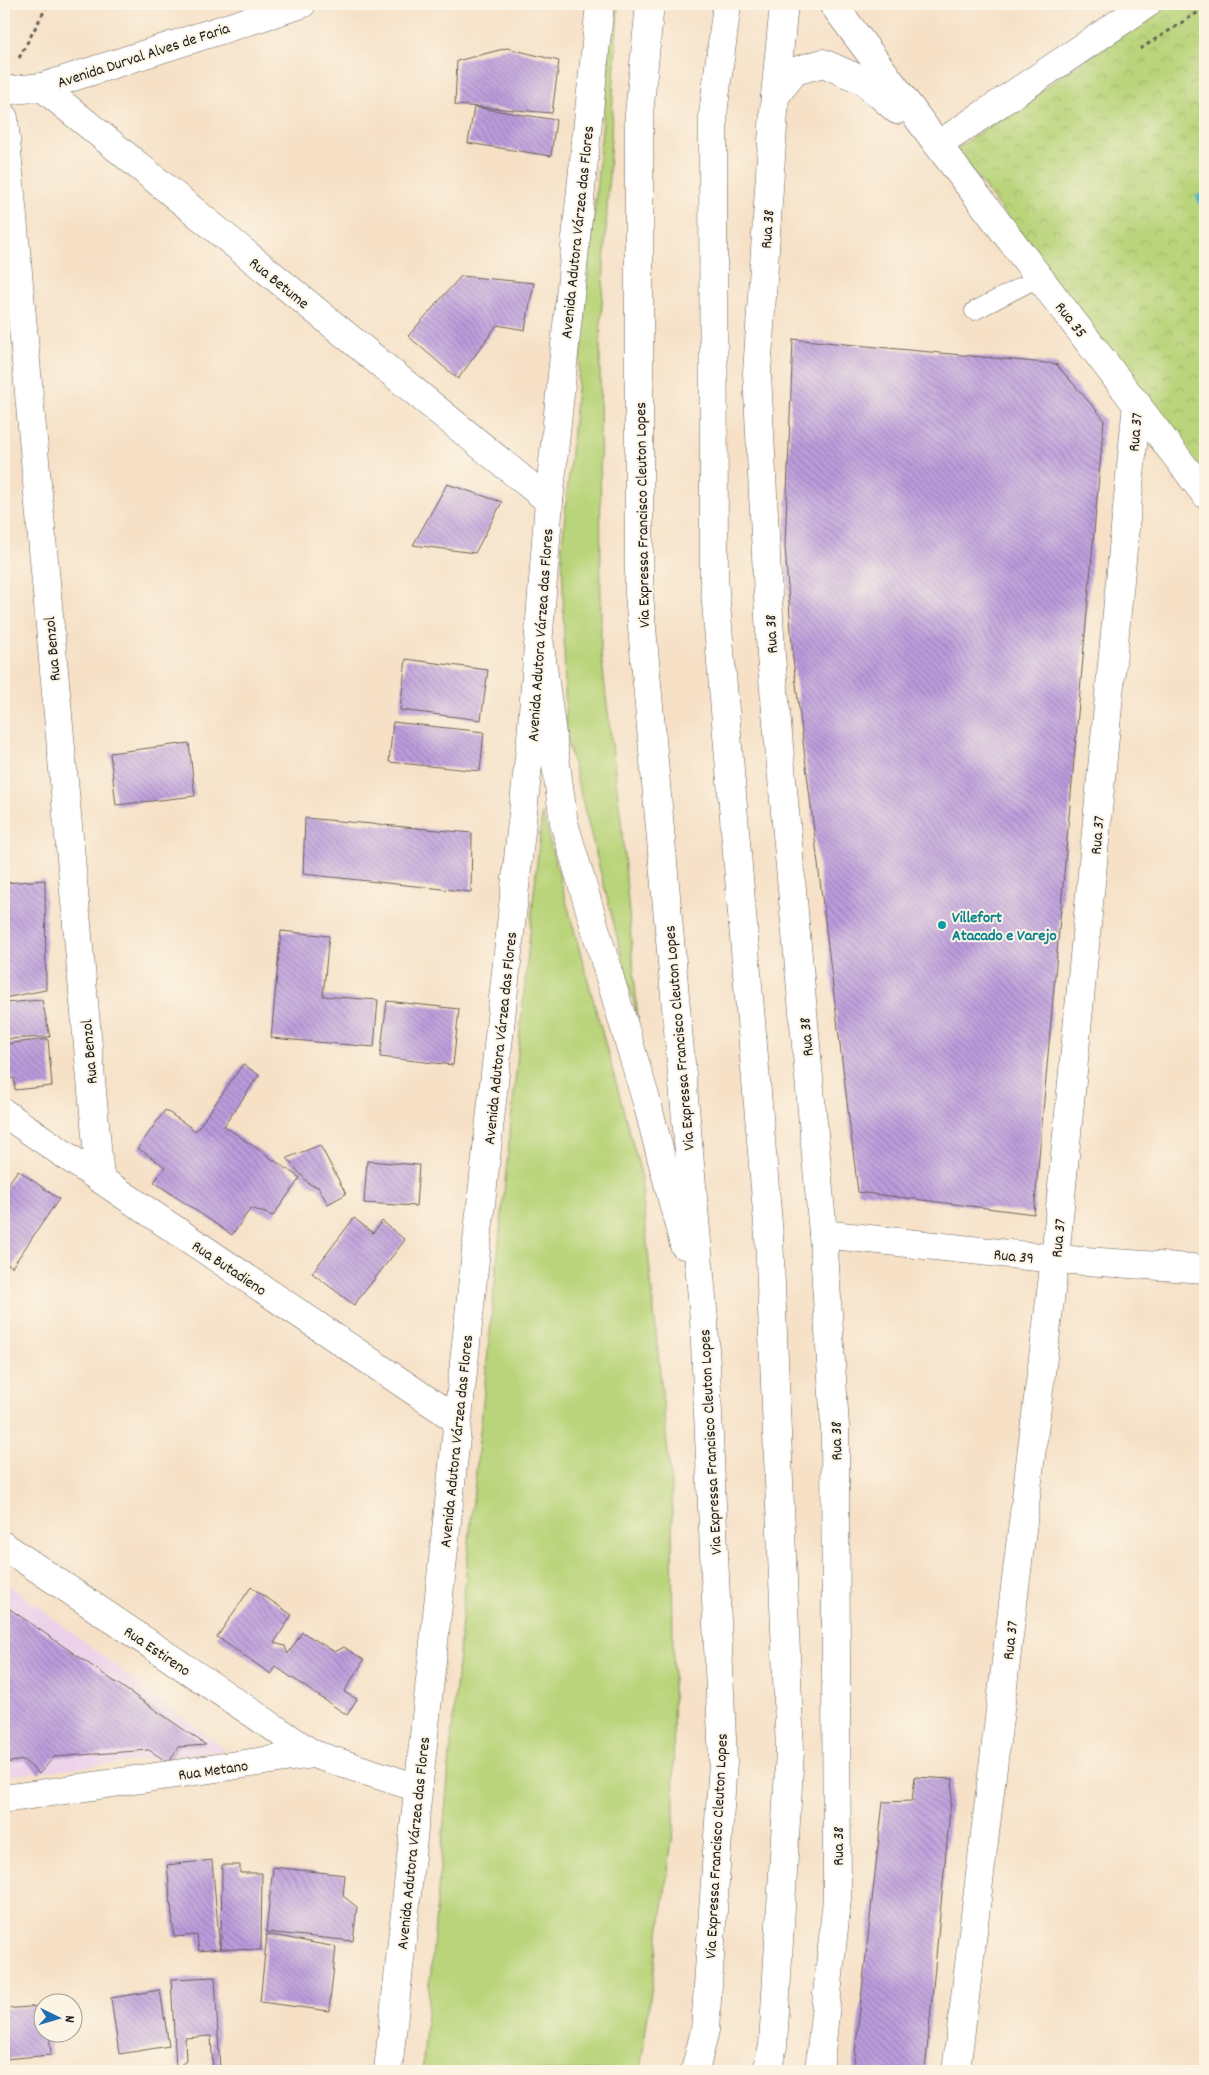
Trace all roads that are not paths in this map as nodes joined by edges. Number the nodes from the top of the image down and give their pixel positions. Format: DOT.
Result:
graph roads {
  1 [pos="302,4"];
  2 [pos="600,4"];
  3 [pos="650,4"];
  4 [pos="727,4"];
  5 [pos="784,4"];
  6 [pos="833,4"];
  7 [pos="1147,4"];
  8 [pos="42,86"];
  9 [pos="4,91"];
  10 [pos="775,96"];
  11 [pos="4,118"];
  12 [pos="938,145"];
  13 [pos="1040,277"];
  14 [pos="974,311"];
  15 [pos="1137,403"];
  16 [pos="1205,494"];
  17 [pos="549,501"];
  18 [pos="540,645"];
  19 [pos="4,1113"];
  20 [pos="100,1180"];
  21 [pos="824,1234"];
  22 [pos="1055,1259"];
  23 [pos="1205,1269"];
  24 [pos="704,1320"];
  25 [pos="457,1420"];
  26 [pos="4,1546"];
  27 [pos="313,1754"];
  28 [pos="418,1788"];
  29 [pos="4,1799"];
  30 [pos="388,2071"];
  31 [pos="695,2071"];
  32 [pos="767,2071"];
  33 [pos="819,2071"];
  34 [pos="956,2071"];
  1 -- 8 [label="main road, Avenida Durval Alves de Faria"];
  2 -- 17 [label="main road, Avenida Adutora Várzea das Flores"];
  3 -- 24 [label="main road, Via Expressa Francisco Cleuton Lopes"];
  4 -- 32 [label="main road"];
  5 -- 10 [label="main road, Rua 38"];
  6 -- 12 [label="main road, Rua 35"];
  7 -- 12 [label="main road"];
  8 -- 9 [label="main road"];
  8 -- 17 [label="main road, Rua Betume"];
  10 -- 12 [label="main road, Rua 35"];
  10 -- 21 [label="main road, Rua 38"];
  11 -- 20 [label="main road, Rua Benzol"];
  12 -- 13 [label="main road, Rua 35"];
  13 -- 14 [label="lane"];
  13 -- 15 [label="main road, Rua 35"];
  15 -- 16 [label="main road, Rua 35"];
  15 -- 22 [label="main road, Rua 37"];
  17 -- 18 [label="main road, Avenida Adutora Várzea das Flores"];
  18 -- 24 [label="main road"];
  18 -- 25 [label="main road, Avenida Adutora Várzea das Flores"];
  19 -- 20 [label="main road, Rua Butadieno"];
  20 -- 25 [label="main road, Rua Butadieno"];
  21 -- 22 [label="main road, Rua 39"];
  21 -- 33 [label="main road, Rua 38"];
  22 -- 23 [label="main road, Rua 39"];
  22 -- 34 [label="main road, Rua 37"];
  24 -- 31 [label="main road, Via Expressa Francisco Cleuton Lopes"];
  25 -- 28 [label="main road, Avenida Adutora Várzea das Flores"];
  26 -- 27 [label="main road, Rua Estireno"];
  27 -- 28 [label="main road, Rua Metano"];
  27 -- 29 [label="main road, Rua Metano"];
  28 -- 30 [label="main road, Avenida Adutora Várzea das Flores"];
}
